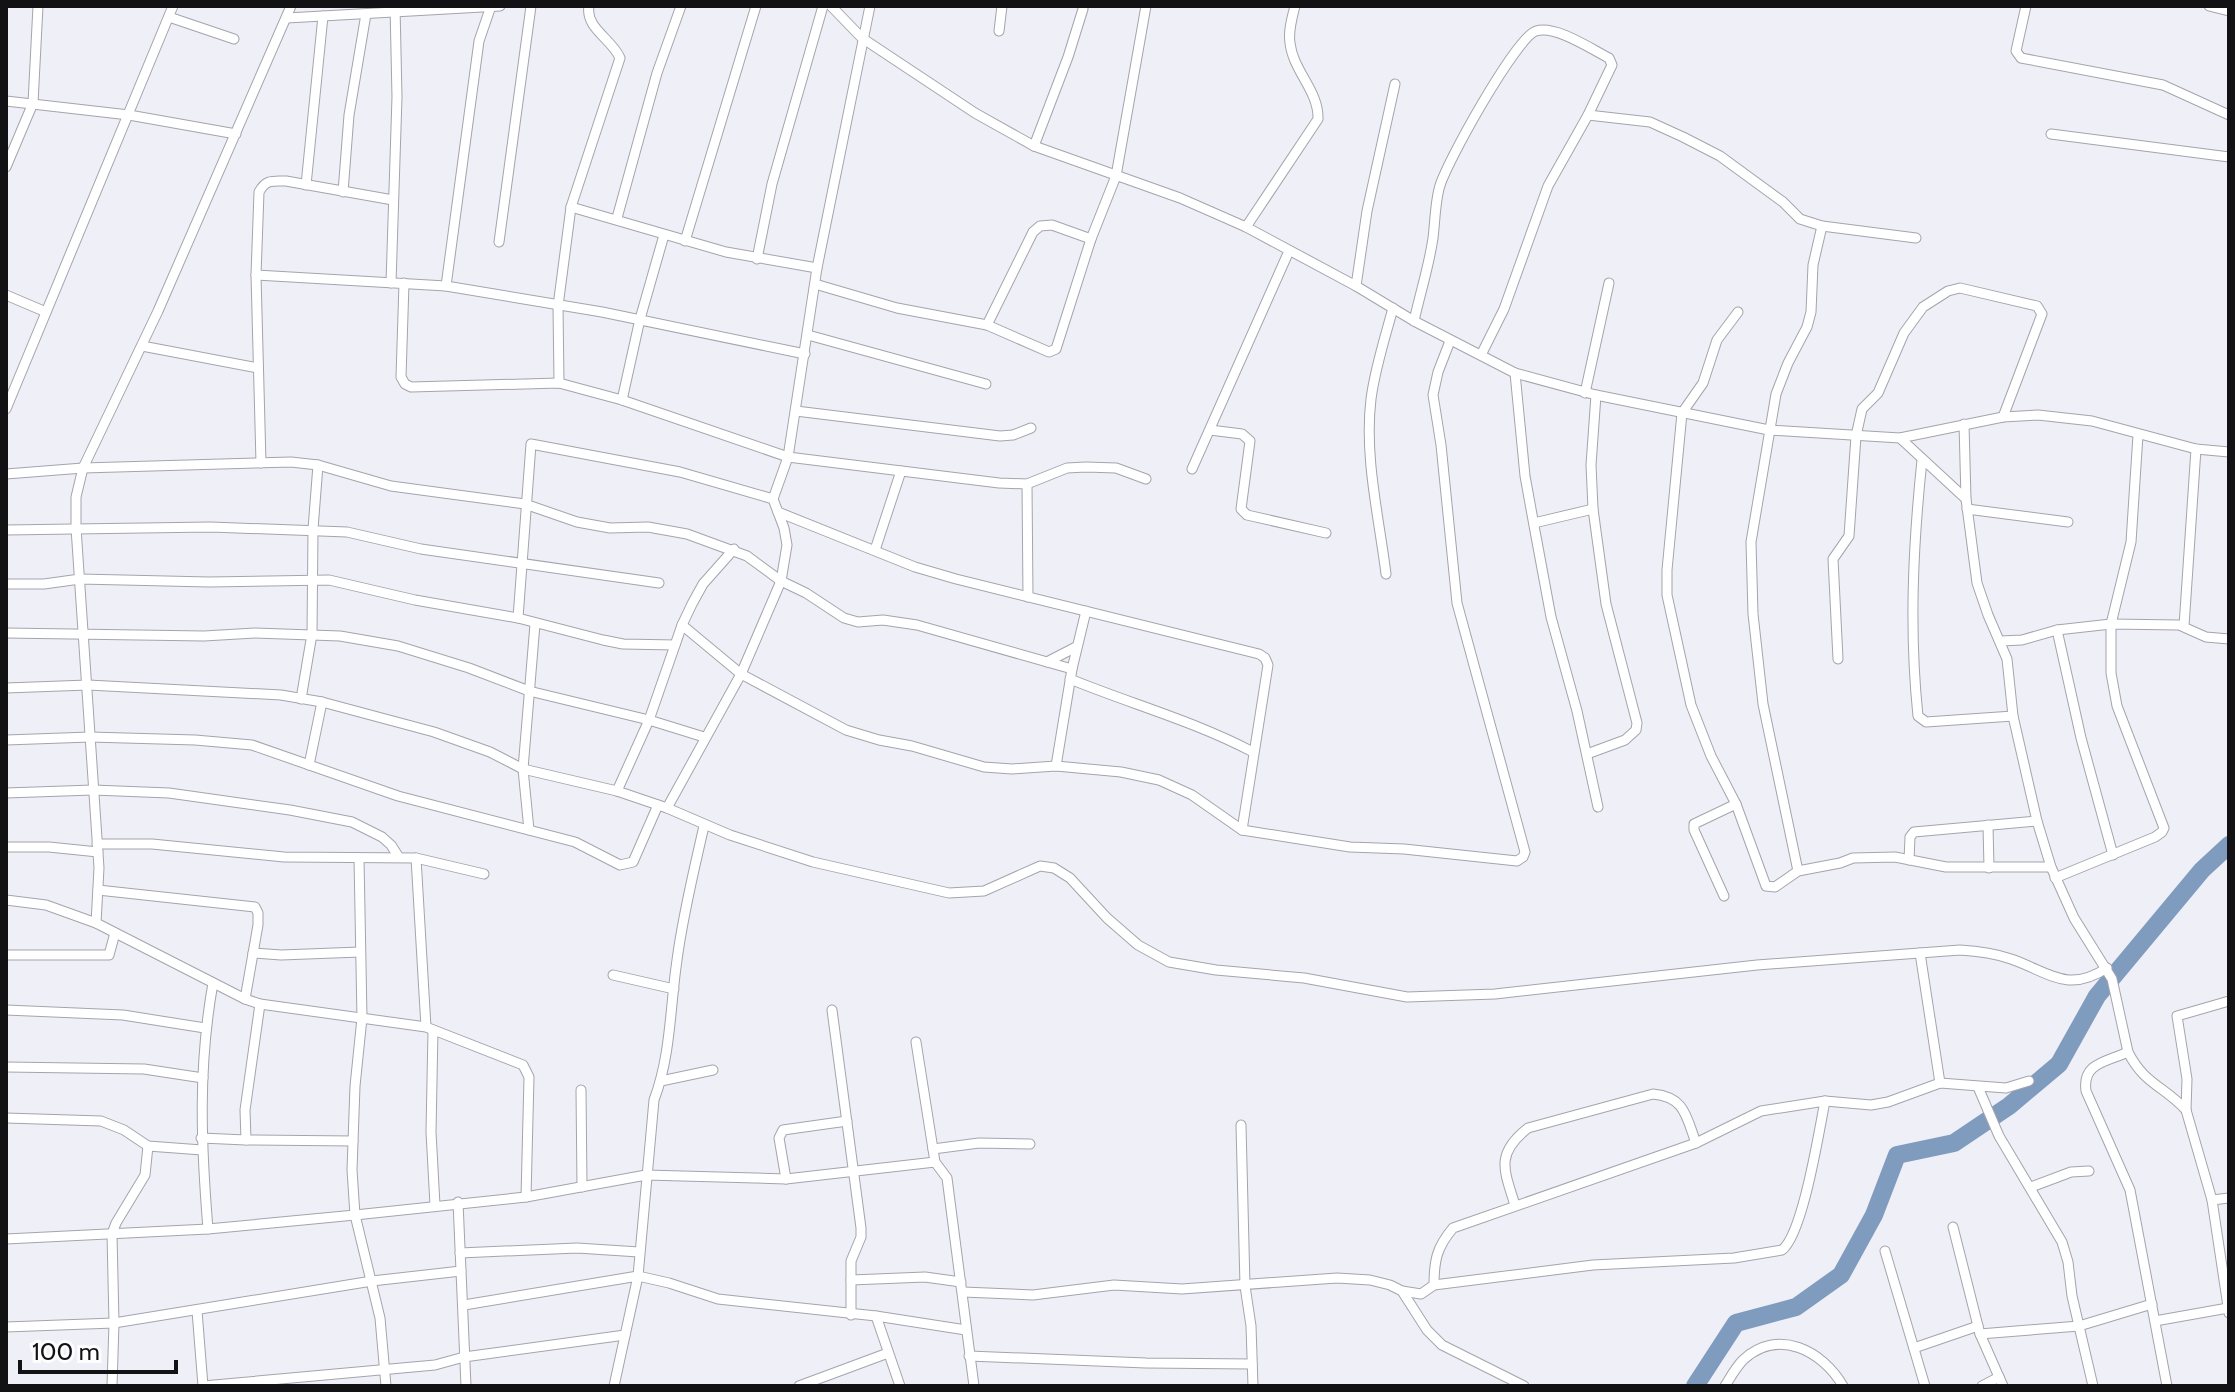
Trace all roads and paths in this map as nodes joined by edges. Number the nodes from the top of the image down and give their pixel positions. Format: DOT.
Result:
graph roads {
  1 [pos="38,6"];
  2 [pos="173,6"];
  3 [pos="291,6"];
  4 [pos="493,6"];
  5 [pos="531,6"];
  6 [pos="589,6"];
  7 [pos="681,6"];
  8 [pos="756,6"];
  9 [pos="823,6"];
  10 [pos="831,6"];
  11 [pos="1002,6"];
  12 [pos="1146,6"];
  13 [pos="1295,6"];
  14 [pos="2026,6"];
  15 [pos="2209,6"];
  16 [pos="870,7"];
  17 [pos="396,9"];
  18 [pos="1083,9"];
  19 [pos="2229,11"];
  20 [pos="366,14"];
  21 [pos="323,16"];
  22 [pos="169,17"];
  23 [pos="287,18"];
  24 [pos="999,31"];
  25 [pos="862,38"];
  26 [pos="234,39"];
  27 [pos="1395,84"];
  28 [pos="6,101"];
  29 [pos="33,103"];
  30 [pos="129,115"];
  31 [pos="1588,115"];
  32 [pos="2229,115"];
  33 [pos="236,134"];
  34 [pos="2051,134"];
  35 [pos="1034,146"];
  36 [pos="2229,157"];
  37 [pos="6,167"];
  38 [pos="1116,176"];
  39 [pos="306,185"];
  40 [pos="343,192"];
  41 [pos="393,200"];
  42 [pos="571,207"];
  43 [pos="617,218"];
  44 [pos="1822,226"];
  45 [pos="1246,227"];
  46 [pos="664,235"];
  47 [pos="1916,238"];
  48 [pos="1091,239"];
  49 [pos="685,241"];
  50 [pos="499,242"];
  51 [pos="1289,251"];
  52 [pos="757,259"];
  53 [pos="817,268"];
  54 [pos="256,275"];
  55 [pos="391,283"];
  56 [pos="404,283"];
  57 [pos="1609,283"];
  58 [pos="815,284"];
  59 [pos="446,286"];
  60 [pos="1356,286"];
  61 [pos="6,295"];
  62 [pos="558,306"];
  63 [pos="1393,308"];
  64 [pos="46,312"];
  65 [pos="1738,312"];
  66 [pos="640,319"];
  67 [pos="1414,321"];
  68 [pos="987,325"];
  69 [pos="808,335"];
  70 [pos="1450,341"];
  71 [pos="142,346"];
  72 [pos="805,354"];
  73 [pos="1481,355"];
  74 [pos="258,368"];
  75 [pos="1515,373"];
  76 [pos="559,383"];
  77 [pos="986,384"];
  78 [pos="1585,393"];
  79 [pos="1596,395"];
  80 [pos="622,400"];
  81 [pos="6,409"];
  82 [pos="796,411"];
  83 [pos="1682,413"];
  84 [pos="2003,417"];
  85 [pos="1964,424"];
  86 [pos="1031,428"];
  87 [pos="1210,430"];
  88 [pos="1769,430"];
  89 [pos="2138,435"];
  90 [pos="1856,436"];
  91 [pos="1900,438"];
  92 [pos="2196,449"];
  93 [pos="2229,452"];
  94 [pos="788,457"];
  95 [pos="1922,460"];
  96 [pos="261,463"];
  97 [pos="318,465"];
  98 [pos="83,468"];
  99 [pos="1192,469"];
  100 [pos="901,471"];
  101 [pos="6,474"];
  102 [pos="1146,479"];
  103 [pos="1027,484"];
  104 [pos="773,499"];
  105 [pos="525,504"];
  106 [pos="1967,504"];
  107 [pos="1593,509"];
  108 [pos="778,512"];
  109 [pos="2068,522"];
  110 [pos="1534,523"];
  111 [pos="76,528"];
  112 [pos="313,529"];
  113 [pos="6,530"];
  114 [pos="1326,533"];
  115 [pos="734,549"];
  116 [pos="875,550"];
  117 [pos="521,563"];
  118 [pos="1386,574"];
  119 [pos="80,579"];
  120 [pos="311,580"];
  121 [pos="781,581"];
  122 [pos="659,583"];
  123 [pos="6,584"];
  124 [pos="1028,597"];
  125 [pos="1086,611"];
  126 [pos="518,618"];
  127 [pos="535,624"];
  128 [pos="2111,624"];
  129 [pos="682,625"];
  130 [pos="2184,626"];
  131 [pos="2057,630"];
  132 [pos="6,633"];
  133 [pos="84,633"];
  134 [pos="312,634"];
  135 [pos="2229,639"];
  136 [pos="2022,640"];
  137 [pos="2001,641"];
  138 [pos="675,645"];
  139 [pos="1076,647"];
  140 [pos="1838,659"];
  141 [pos="2007,659"];
  142 [pos="1047,662"];
  143 [pos="741,674"];
  144 [pos="1071,674"];
  145 [pos="88,685"];
  146 [pos="6,688"];
  147 [pos="529,691"];
  148 [pos="301,699"];
  149 [pos="322,702"];
  150 [pos="2013,716"];
  151 [pos="649,720"];
  152 [pos="90,737"];
  153 [pos="704,737"];
  154 [pos="6,740"];
  155 [pos="1253,752"];
  156 [pos="1587,754"];
  157 [pos="309,765"];
  158 [pos="1056,766"];
  159 [pos="523,769"];
  160 [pos="93,790"];
  161 [pos="617,791"];
  162 [pos="6,793"];
  163 [pos="1736,804"];
  164 [pos="663,807"];
  165 [pos="1598,807"];
  166 [pos="2037,821"];
  167 [pos="1988,825"];
  168 [pos="704,826"];
  169 [pos="529,830"];
  170 [pos="1242,830"];
  171 [pos="6,847"];
  172 [pos="98,848"];
  173 [pos="2113,855"];
  174 [pos="398,856"];
  175 [pos="359,858"];
  176 [pos="416,858"];
  177 [pos="1909,860"];
  178 [pos="2051,867"];
  179 [pos="1989,868"];
  180 [pos="1798,871"];
  181 [pos="484,874"];
  182 [pos="2055,878"];
  183 [pos="98,890"];
  184 [pos="1724,896"];
  185 [pos="6,900"];
  186 [pos="96,923"];
  187 [pos="115,933"];
  188 [pos="360,952"];
  189 [pos="253,953"];
  190 [pos="1920,953"];
  191 [pos="6,955"];
  192 [pos="2107,968"];
  193 [pos="613,975"];
  194 [pos="213,983"];
  195 [pos="674,989"];
  196 [pos="245,999"];
  197 [pos="2229,1001"];
  198 [pos="260,1004"];
  199 [pos="6,1010"];
  200 [pos="832,1010"];
  201 [pos="362,1018"];
  202 [pos="205,1028"];
  203 [pos="430,1028"];
  204 [pos="916,1042"];
  205 [pos="2128,1052"];
  206 [pos="6,1067"];
  207 [pos="713,1070"];
  208 [pos="203,1078"];
  209 [pos="661,1081"];
  210 [pos="2029,1081"];
  211 [pos="1940,1083"];
  212 [pos="1978,1087"];
  213 [pos="581,1090"];
  214 [pos="1825,1101"];
  215 [pos="2186,1110"];
  216 [pos="6,1118"];
  217 [pos="847,1121"];
  218 [pos="1241,1125"];
  219 [pos="201,1138"];
  220 [pos="246,1140"];
  221 [pos="353,1141"];
  222 [pos="1696,1143"];
  223 [pos="1030,1144"];
  224 [pos="148,1146"];
  225 [pos="933,1149"];
  226 [pos="202,1150"];
  227 [pos="935,1162"];
  228 [pos="853,1171"];
  229 [pos="2089,1171"];
  230 [pos="646,1175"];
  231 [pos="786,1179"];
  232 [pos="582,1187"];
  233 [pos="2031,1187"];
  234 [pos="526,1197"];
  235 [pos="2229,1198"];
  236 [pos="2212,1200"];
  237 [pos="458,1202"];
  238 [pos="435,1205"];
  239 [pos="1515,1205"];
  240 [pos="355,1215"];
  241 [pos="1953,1227"];
  242 [pos="208,1229"];
  243 [pos="112,1234"];
  244 [pos="6,1239"];
  245 [pos="1885,1251"];
  246 [pos="639,1252"];
  247 [pos="460,1253"];
  248 [pos="461,1271"];
  249 [pos="2226,1274"];
  250 [pos="638,1276"];
  251 [pos="851,1280"];
  252 [pos="372,1281"];
  253 [pos="1434,1285"];
  254 [pos="1245,1286"];
  255 [pos="962,1287"];
  256 [pos="1402,1291"];
  257 [pos="2152,1304"];
  258 [pos="464,1305"];
  259 [pos="2228,1310"];
  260 [pos="197,1311"];
  261 [pos="851,1315"];
  262 [pos="876,1316"];
  263 [pos="2155,1321"];
  264 [pos="114,1323"];
  265 [pos="2079,1326"];
  266 [pos="6,1327"];
  267 [pos="966,1330"];
  268 [pos="1979,1330"];
  269 [pos="625,1335"];
  270 [pos="1914,1348"];
  271 [pos="888,1353"];
  272 [pos="969,1356"];
  273 [pos="464,1357"];
  274 [pos="1252,1364"];
  275 [pos="384,1369"];
  276 [pos="2001,1381"];
  277 [pos="265,1382"];
  278 [pos="240,1384"];
  279 [pos="112,1386"];
  280 [pos="203,1386"];
  281 [pos="386,1386"];
  282 [pos="466,1386"];
  283 [pos="614,1386"];
  284 [pos="799,1386"];
  285 [pos="900,1386"];
  286 [pos="974,1386"];
  287 [pos="1253,1386"];
  288 [pos="1524,1386"];
  289 [pos="1725,1386"];
  290 [pos="1843,1386"];
  291 [pos="1925,1386"];
  292 [pos="1982,1386"];
  293 [pos="2093,1386"];
  294 [pos="2167,1386"];
  1 -- 29 [label="street"];
  2 -- 22 [label="street"];
  3 -- 23 [label="street"];
  4 -- 17 [label="street"];
  4 -- 59 [label="street"];
  5 -- 50 [label="street"];
  6 -- 42 [label="street"];
  7 -- 43 [label="street"];
  8 -- 49 [label="street"];
  9 -- 52 [label="street"];
  10 -- 25 [label="street"];
  11 -- 24 [label="street"];
  12 -- 38 [label="street"];
  13 -- 45 [label="street"];
  14 -- 32 [label="street"];
  15 -- 19 [label="street"];
  16 -- 25 [label="street"];
  17 -- 20 [label="street"];
  17 -- 41 [label="street"];
  18 -- 35 [label="street"];
  20 -- 21 [label="street"];
  20 -- 40 [label="street"];
  21 -- 23 [label="street"];
  21 -- 39 [label="street"];
  22 -- 26 [label="street"];
  22 -- 30 [label="street"];
  23 -- 33 [label="street"];
  25 -- 35 [label="street"];
  25 -- 53 [label="street"];
  27 -- 60 [label="street"];
  28 -- 29 [label="street"];
  29 -- 30 [label="street"];
  29 -- 37 [label="street"];
  30 -- 33 [label="street"];
  30 -- 64 [label="street"];
  31 -- 44 [label="street"];
  31 -- 67 [label="street"];
  31 -- 73 [label="street"];
  33 -- 71 [label="street"];
  34 -- 36 [label="street"];
  35 -- 38 [label="street"];
  38 -- 45 [label="street"];
  38 -- 48 [label="street"];
  39 -- 40 [label="street"];
  39 -- 54 [label="street"];
  40 -- 41 [label="street"];
  41 -- 55 [label="street"];
  42 -- 43 [label="street"];
  42 -- 62 [label="street"];
  43 -- 46 [label="street"];
  44 -- 47 [label="street"];
  44 -- 88 [label="street"];
  45 -- 51 [label="street"];
  46 -- 49 [label="street"];
  46 -- 66 [label="street"];
  48 -- 68 [label="street"];
  48 -- 68 [label="street"];
  49 -- 52 [label="street"];
  51 -- 60 [label="street"];
  51 -- 87 [label="street"];
  52 -- 53 [label="street"];
  53 -- 58 [label="street"];
  54 -- 55 [label="street"];
  54 -- 74 [label="street"];
  55 -- 56 [label="street"];
  56 -- 59 [label="street"];
  56 -- 76 [label="street"];
  57 -- 78 [label="street"];
  58 -- 68 [label="street"];
  58 -- 69 [label="street"];
  59 -- 62 [label="street"];
  60 -- 63 [label="street"];
  61 -- 64 [label="street"];
  62 -- 66 [label="street"];
  62 -- 76 [label="street"];
  63 -- 67 [label="street"];
  63 -- 118 [label="street"];
  64 -- 81 [label="street"];
  65 -- 83 [label="street"];
  66 -- 72 [label="street"];
  66 -- 80 [label="street"];
  67 -- 70 [label="street"];
  69 -- 72 [label="street"];
  69 -- 77 [label="street"];
  70 -- 73 [label="street"];
  70 -- 170 [label="street"];
  71 -- 74 [label="street"];
  71 -- 98 [label="street"];
  72 -- 82 [label="street"];
  73 -- 75 [label="street"];
  74 -- 96 [label="street"];
  75 -- 78 [label="street"];
  75 -- 110 [label="street"];
  76 -- 80 [label="street"];
  78 -- 79 [label="street"];
  79 -- 83 [label="street"];
  79 -- 107 [label="street"];
  80 -- 94 [label="street"];
  82 -- 86 [label="street"];
  82 -- 94 [label="street"];
  83 -- 88 [label="street"];
  83 -- 163 [label="street"];
  84 -- 85 [label="street"];
  84 -- 89 [label="street"];
  84 -- 90 [label="street"];
  85 -- 91 [label="street"];
  85 -- 106 [label="street"];
  87 -- 99 [label="street"];
  87 -- 114 [label="street"];
  88 -- 90 [label="street"];
  88 -- 180 [label="street"];
  89 -- 92 [label="street"];
  89 -- 128 [label="street"];
  90 -- 91 [label="street"];
  90 -- 140 [label="street"];
  91 -- 95 [label="street"];
  92 -- 93 [label="street"];
  92 -- 130 [label="street"];
  94 -- 100 [label="street"];
  94 -- 104 [label="street"];
  95 -- 106 [label="street"];
  95 -- 150 [label="street"];
  96 -- 97 [label="street"];
  96 -- 98 [label="street"];
  97 -- 105 [label="street"];
  97 -- 112 [label="street"];
  98 -- 101 [label="street"];
  98 -- 111 [label="street"];
  100 -- 103 [label="street"];
  100 -- 116 [label="street"];
  102 -- 103 [label="street"];
  103 -- 124 [label="street"];
  104 -- 105 [label="street"];
  104 -- 108 [label="street"];
  105 -- 115 [label="street"];
  105 -- 117 [label="street"];
  106 -- 109 [label="street"];
  106 -- 137 [label="street"];
  107 -- 110 [label="street"];
  107 -- 156 [label="street"];
  108 -- 116 [label="street"];
  108 -- 121 [label="street"];
  110 -- 156 [label="street"];
  111 -- 112 [label="street"];
  111 -- 113 [label="street"];
  111 -- 119 [label="street"];
  112 -- 117 [label="street"];
  112 -- 120 [label="street"];
  115 -- 121 [label="street"];
  115 -- 129 [label="street"];
  116 -- 124 [label="street"];
  117 -- 122 [label="street"];
  117 -- 126 [label="street"];
  119 -- 120 [label="street"];
  119 -- 123 [label="street"];
  119 -- 133 [label="street"];
  120 -- 126 [label="street"];
  120 -- 134 [label="street"];
  121 -- 142 [label="street"];
  121 -- 143 [label="street"];
  124 -- 125 [label="street"];
  125 -- 139 [label="street"];
  125 -- 155 [label="street"];
  126 -- 127 [label="street"];
  127 -- 138 [label="street"];
  127 -- 147 [label="street"];
  128 -- 130 [label="street"];
  128 -- 131 [label="street"];
  128 -- 173 [label="street"];
  129 -- 138 [label="street"];
  129 -- 143 [label="street"];
  130 -- 135 [label="street"];
  131 -- 136 [label="street"];
  131 -- 173 [label="street"];
  132 -- 133 [label="street"];
  133 -- 134 [label="street"];
  133 -- 145 [label="street"];
  134 -- 147 [label="street"];
  134 -- 148 [label="street"];
  136 -- 137 [label="street"];
  136 -- 141 [label="street"];
  137 -- 141 [label="street"];
  138 -- 151 [label="street"];
  139 -- 142 [label="street"];
  139 -- 144 [label="street"];
  141 -- 150 [label="street"];
  142 -- 144 [label="street"];
  143 -- 153 [label="street"];
  143 -- 158 [label="street"];
  144 -- 155 [label="street"];
  144 -- 158 [label="street"];
  145 -- 146 [label="street"];
  145 -- 148 [label="street"];
  145 -- 152 [label="street"];
  147 -- 151 [label="street"];
  147 -- 159 [label="street"];
  148 -- 149 [label="street"];
  149 -- 157 [label="street"];
  149 -- 159 [label="street"];
  150 -- 166 [label="street"];
  151 -- 153 [label="street"];
  151 -- 161 [label="street"];
  152 -- 154 [label="street"];
  152 -- 157 [label="street"];
  152 -- 160 [label="street"];
  153 -- 164 [label="street"];
  155 -- 170 [label="street"];
  156 -- 165 [label="street"];
  157 -- 169 [label="street"];
  158 -- 170 [label="street"];
  159 -- 161 [label="street"];
  159 -- 169 [label="street"];
  160 -- 162 [label="street"];
  160 -- 172 [label="street"];
  160 -- 174 [label="street"];
  161 -- 164 [label="street"];
  163 -- 180 [label="street"];
  163 -- 184 [label="street"];
  164 -- 168 [label="street"];
  164 -- 169 [label="street"];
  166 -- 167 [label="street"];
  166 -- 178 [label="street"];
  167 -- 177 [label="street"];
  167 -- 179 [label="street"];
  168 -- 190 [label="street"];
  168 -- 195 [label="street"];
  171 -- 172 [label="street"];
  172 -- 175 [label="street"];
  172 -- 183 [label="street"];
  173 -- 182 [label="street"];
  174 -- 175 [label="street"];
  174 -- 176 [label="street"];
  175 -- 188 [label="street"];
  176 -- 181 [label="street"];
  176 -- 203 [label="street"];
  177 -- 179 [label="street"];
  177 -- 180 [label="street"];
  178 -- 179 [label="street"];
  178 -- 182 [label="street"];
  182 -- 192 [label="street"];
  183 -- 186 [label="street"];
  183 -- 189 [label="street"];
  185 -- 186 [label="street"];
  186 -- 187 [label="street"];
  187 -- 191 [label="street"];
  187 -- 194 [label="street"];
  188 -- 189 [label="street"];
  188 -- 201 [label="street"];
  189 -- 196 [label="street"];
  190 -- 192 [label="street"];
  190 -- 211 [label="street"];
  192 -- 205 [label="street"];
  193 -- 195 [label="street"];
  194 -- 196 [label="street"];
  194 -- 202 [label="street"];
  195 -- 209 [label="street"];
  196 -- 198 [label="street"];
  197 -- 215 [label="street"];
  198 -- 201 [label="street"];
  198 -- 220 [label="street"];
  199 -- 202 [label="street"];
  200 -- 217 [label="street"];
  201 -- 203 [label="street"];
  201 -- 221 [label="street"];
  202 -- 208 [label="street"];
  203 -- 234 [label="street"];
  203 -- 238 [label="street"];
  204 -- 225 [label="street"];
  205 -- 215 [label="street"];
  205 -- 257 [label="street"];
  206 -- 208 [label="street"];
  207 -- 209 [label="street"];
  208 -- 219 [label="street"];
  209 -- 230 [label="street"];
  210 -- 212 [label="street"];
  211 -- 212 [label="street"];
  211 -- 214 [label="street"];
  212 -- 233 [label="street"];
  213 -- 232 [label="street"];
  214 -- 222 [label="street"];
  214 -- 253 [label="street"];
  215 -- 236 [label="street"];
  216 -- 224 [label="street"];
  217 -- 228 [label="street"];
  217 -- 231 [label="street"];
  218 -- 254 [label="street"];
  219 -- 220 [label="street"];
  219 -- 226 [label="street"];
  220 -- 221 [label="street"];
  221 -- 240 [label="street"];
  222 -- 239 [label="street"];
  222 -- 239 [label="street"];
  223 -- 225 [label="street"];
  224 -- 226 [label="street"];
  224 -- 243 [label="street"];
  225 -- 227 [label="street"];
  226 -- 242 [label="street"];
  227 -- 228 [label="street"];
  227 -- 255 [label="street"];
  228 -- 231 [label="street"];
  228 -- 251 [label="street"];
  229 -- 233 [label="street"];
  230 -- 231 [label="street"];
  230 -- 232 [label="street"];
  230 -- 246 [label="street"];
  232 -- 234 [label="street"];
  233 -- 265 [label="street"];
  234 -- 237 [label="street"];
  235 -- 236 [label="street"];
  236 -- 249 [label="street"];
  237 -- 238 [label="street"];
  237 -- 247 [label="street"];
  238 -- 240 [label="street"];
  239 -- 253 [label="street"];
  240 -- 242 [label="street"];
  240 -- 252 [label="street"];
  241 -- 268 [label="street"];
  242 -- 243 [label="street"];
  243 -- 244 [label="street"];
  243 -- 264 [label="street"];
  245 -- 270 [label="street"];
  246 -- 247 [label="street"];
  246 -- 250 [label="street"];
  247 -- 248 [label="street"];
  248 -- 252 [label="street"];
  248 -- 258 [label="street"];
  249 -- 259 [label="street"];
  250 -- 258 [label="street"];
  250 -- 261 [label="street"];
  250 -- 269 [label="street"];
  251 -- 255 [label="street"];
  251 -- 261 [label="street"];
  252 -- 260 [label="street"];
  252 -- 275 [label="street"];
  253 -- 256 [label="street"];
  254 -- 255 [label="street"];
  254 -- 256 [label="street"];
  254 -- 274 [label="street"];
  255 -- 267 [label="street"];
  256 -- 288 [label="street"];
  257 -- 263 [label="street"];
  257 -- 265 [label="street"];
  258 -- 273 [label="street"];
  259 -- 263 [label="street"];
  260 -- 264 [label="street"];
  260 -- 280 [label="street"];
  261 -- 262 [label="street"];
  262 -- 267 [label="street"];
  262 -- 271 [label="street"];
  263 -- 294 [label="street"];
  264 -- 266 [label="street"];
  264 -- 279 [label="street"];
  265 -- 268 [label="street"];
  265 -- 293 [label="street"];
  267 -- 272 [label="street"];
  268 -- 270 [label="street"];
  268 -- 276 [label="street"];
  269 -- 273 [label="street"];
  269 -- 283 [label="street"];
  270 -- 291 [label="street"];
  271 -- 284 [label="street"];
  271 -- 285 [label="street"];
  272 -- 274 [label="street"];
  272 -- 286 [label="street"];
  273 -- 275 [label="street"];
  273 -- 282 [label="street"];
  274 -- 287 [label="street"];
  275 -- 277 [label="street"];
  275 -- 281 [label="street"];
  276 -- 292 [label="street"];
  277 -- 278 [label="street"];
  278 -- 280 [label="street"];
  289 -- 290 [label="street"];
}
